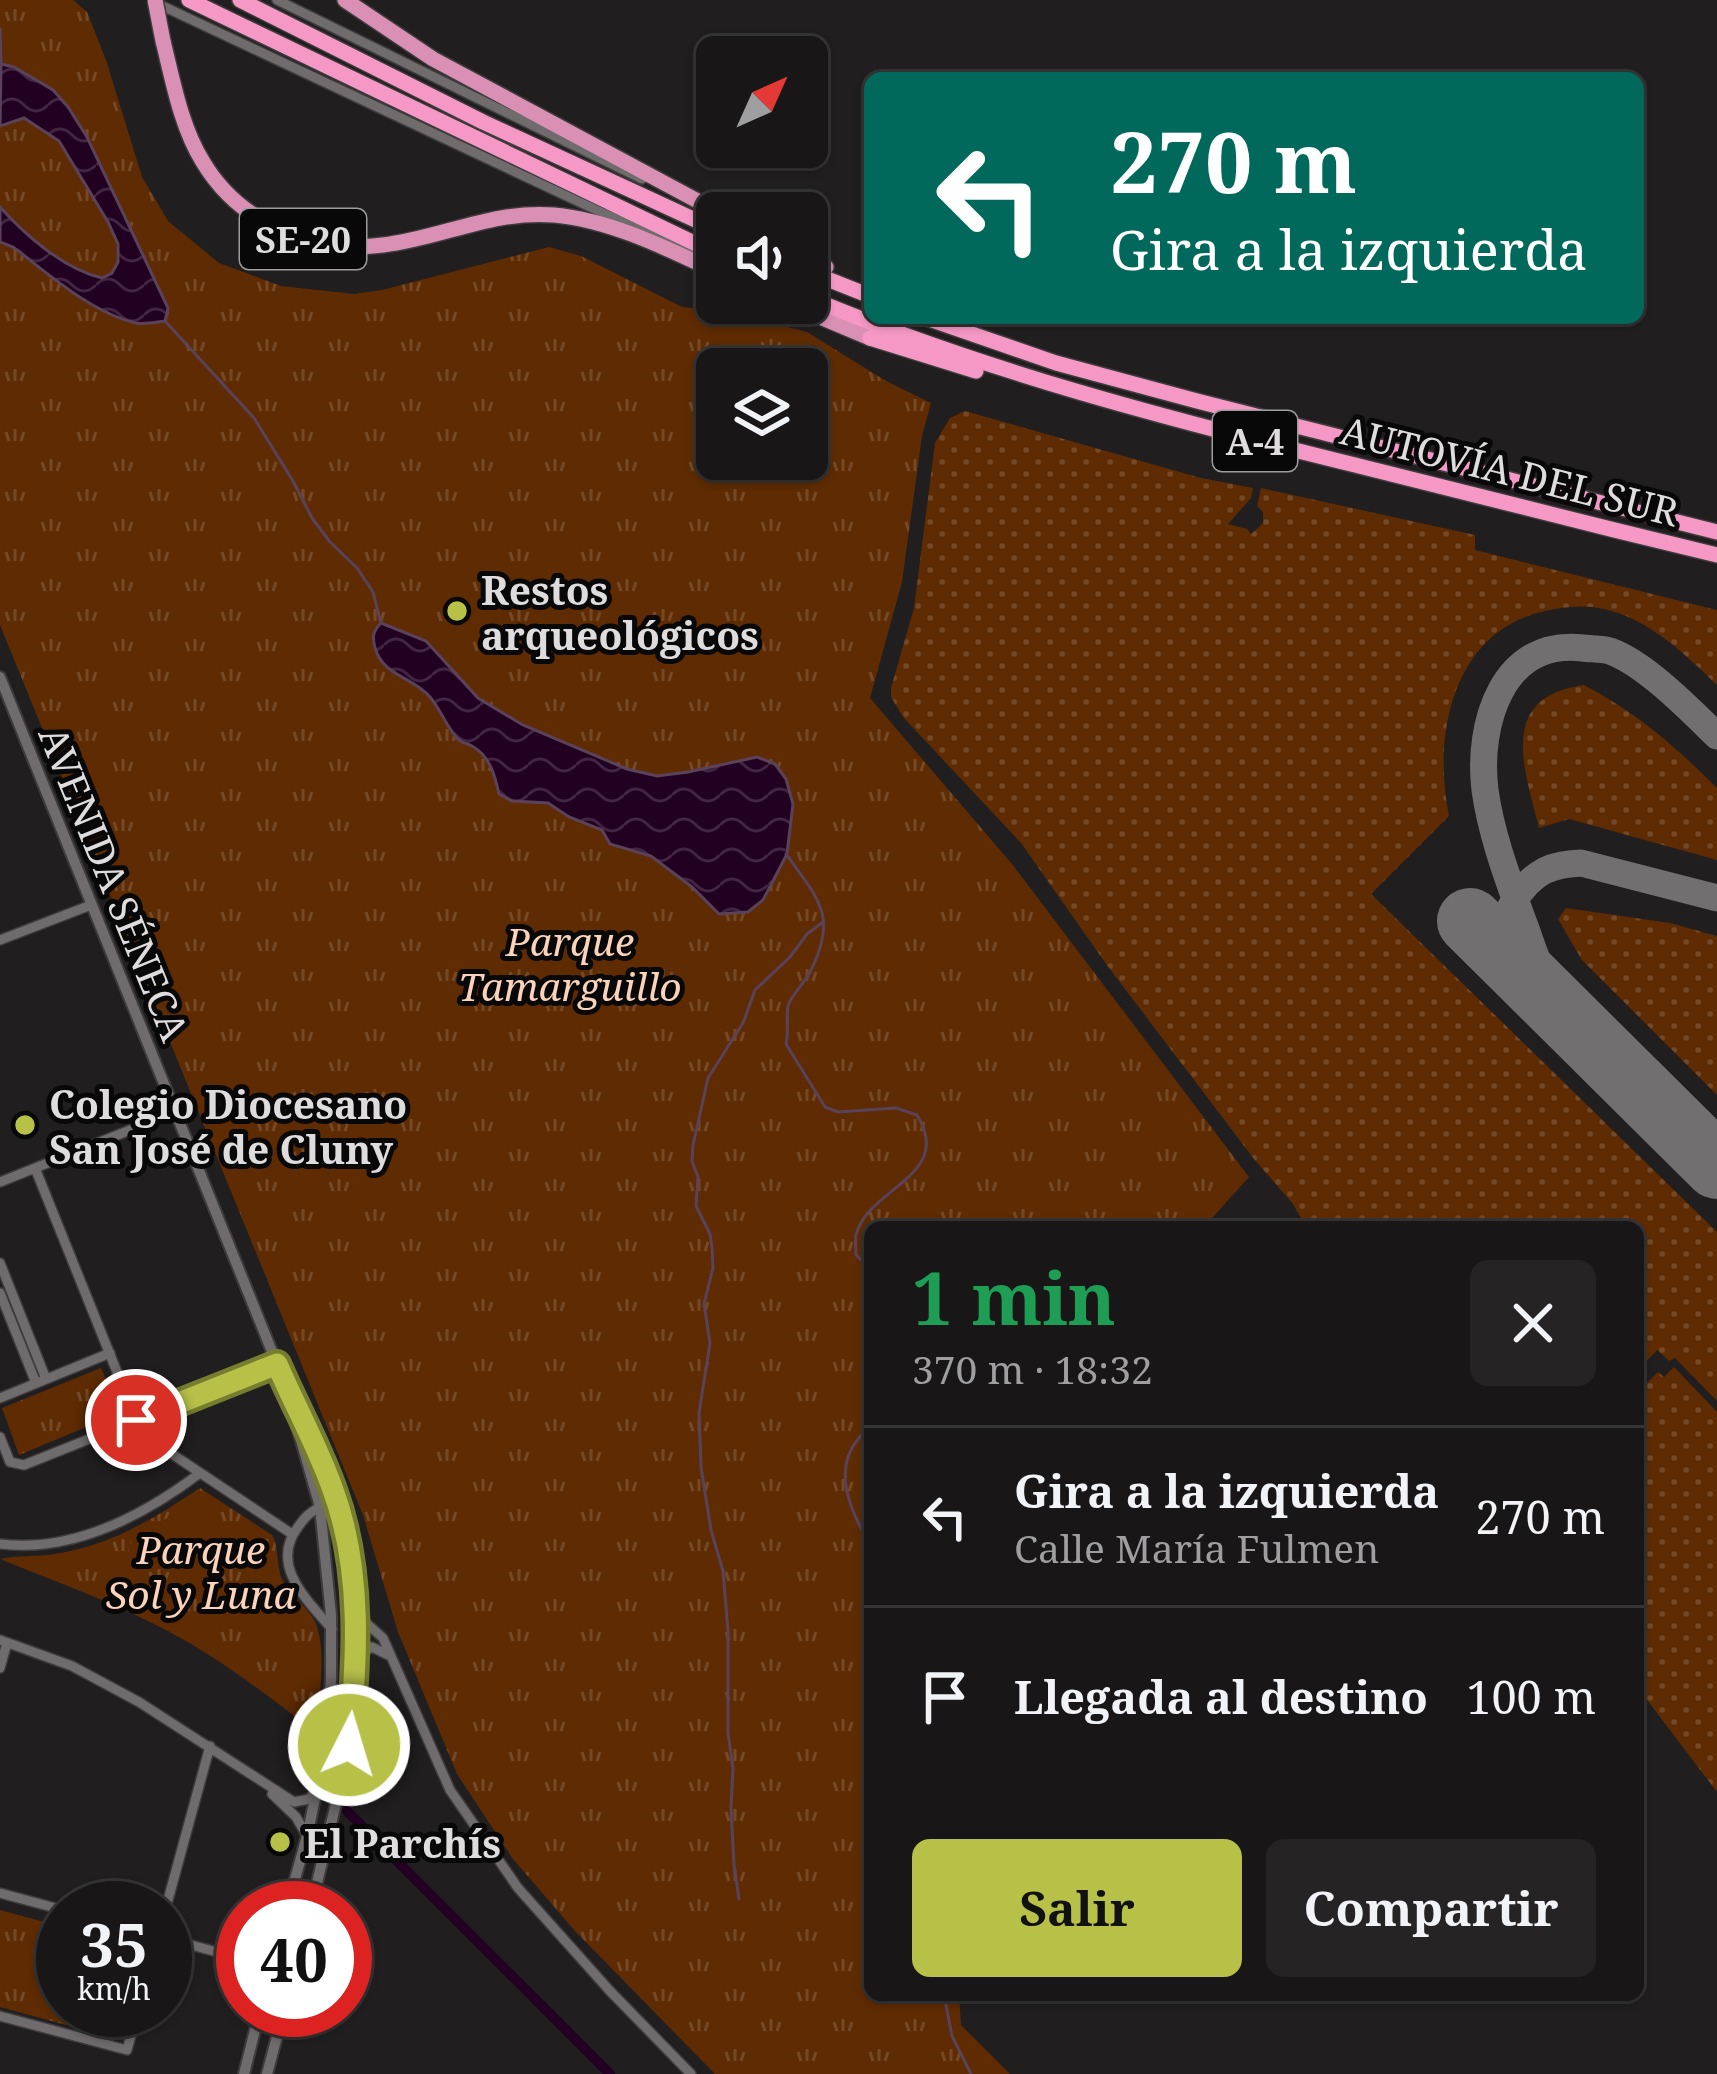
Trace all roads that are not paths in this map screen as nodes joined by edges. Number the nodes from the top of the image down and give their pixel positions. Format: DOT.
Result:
graph roads {
  1 [pos="152,0"];
  2 [pos="188,0"];
  3 [pos="240,0"];
  4 [pos="277,0"];
  5 [pos="345,0"];
  6 [pos="696,202"];
  7 [pos="696,203"];
  8 [pos="696,220"];
  9 [pos="696,247"];
  10 [pos="696,249"];
  11 [pos="696,262"];
  12 [pos="828,268"];
  13 [pos="828,279"];
  14 [pos="864,283"];
  15 [pos="864,294"];
  16 [pos="828,306"];
  17 [pos="828,320"];
  18 [pos="864,321"];
  19 [pos="871,324"];
  20 [pos="941,324"];
  21 [pos="949,324"];
  22 [pos="958,331"];
  23 [pos="1131,409"];
  24 [pos="1717,532"];
  25 [pos="1717,555"];
  26 [pos="0,679"];
  27 [pos="92,905"];
  28 [pos="0,940"];
  29 [pos="175,1112"];
  30 [pos="35,1168"];
  31 [pos="0,1182"];
  32 [pos="0,1263"];
  33 [pos="0,1293"];
  34 [pos="110,1353"];
  35 [pos="277,1364"];
  36 [pos="283,1378"];
  37 [pos="41,1381"];
  38 [pos="0,1398"];
  39 [pos="136,1420"];
  40 [pos="0,1437"];
  41 [pos="10,1462"];
  42 [pos="200,1473"];
  43 [pos="0,1474"];
  44 [pos="320,1507"];
  45 [pos="292,1534"];
  46 [pos="0,1544"];
  47 [pos="355,1612"];
  48 [pos="332,1629"];
  49 [pos="3,1641"];
  50 [pos="392,1659"];
  51 [pos="0,1668"];
  52 [pos="356,1672"];
  53 [pos="210,1746"];
  54 [pos="239,1766"];
  55 [pos="318,1788"];
  56 [pos="307,1836"];
  57 [pos="329,1842"];
  58 [pos="173,1881"];
  59 [pos="294,1881"];
  60 [pos="318,1881"];
  61 [pos="0,1893"];
  62 [pos="36,1903"];
  63 [pos="0,2016"];
  64 [pos="36,2026"];
  65 [pos="78,2037"];
  66 [pos="131,2037"];
  67 [pos="253,2037"];
  68 [pos="277,2037"];
  69 [pos="244,2074"];
  70 [pos="267,2074"];
  71 [pos="692,2074"];
  1 -- 10 [label="street"];
  1 -- 11 [label="highway, SE-20, bridge"];
  2 -- 9 [label="highway"];
  3 -- 8 [label="highway"];
  4 -- 7 [label="street"];
  5 -- 6 [label="highway"];
  12 -- 14 [label="highway"];
  13 -- 15 [label="highway"];
  16 -- 18 [label="highway, AUTOVÍA DEL SUR / A-4"];
  17 -- 23 [label="highway"];
  19 -- 23 [label="highway, AUTOVÍA DEL SUR / A-4"];
  20 -- 22 [label="highway, AUTOVÍA DEL SUR / A-4"];
  21 -- 22 [label="highway"];
  22 -- 24 [label="highway, AUTOVÍA DEL SUR / A-4"];
  23 -- 25 [label="highway, AUTOVÍA DEL SUR / A-4"];
  26 -- 27 [label="street, AVENIDA SÉNECA"];
  27 -- 28 [label="street"];
  27 -- 29 [label="street, AVENIDA SÉNECA"];
  29 -- 30 [label="street"];
  29 -- 35 [label="street, AVENIDA SÉNECA"];
  30 -- 31 [label="street"];
  30 -- 34 [label="street"];
  32 -- 37 [label="street"];
  33 -- 37 [label="street"];
  34 -- 37 [label="street"];
  34 -- 39 [label="street"];
  35 -- 36 [label="street, AVENIDA SÉNECA"];
  35 -- 39 [label="street"];
  36 -- 44 [label="street, AVENIDA SÉNECA"];
  36 -- 47 [label="street, AVENIDA SÉNECA"];
  37 -- 38 [label="street"];
  39 -- 41 [label="street"];
  39 -- 42 [label="street"];
  40 -- 41 [label="street"];
  41 -- 43 [label="street"];
  42 -- 45 [label="street"];
  42 -- 46 [label="street"];
  44 -- 45 [label="street"];
  44 -- 48 [label="street, AVENIDA SÉNECA"];
  45 -- 48 [label="street"];
  47 -- 50 [label="street"];
  47 -- 52 [label="street, AVENIDA SÉNECA"];
  48 -- 55 [label="street, AVENIDA SÉNECA"];
  49 -- 51 [label="street"];
  49 -- 53 [label="street"];
  50 -- 52 [label="street"];
  50 -- 71 [label="street"];
  52 -- 57 [label="street, AVENIDA SÉNECA"];
  53 -- 54 [label="street"];
  53 -- 58 [label="street"];
  54 -- 55 [label="street"];
  54 -- 56 [label="street"];
  55 -- 56 [label="street, AVENIDA SÉNECA"];
  56 -- 57 [label="street"];
  56 -- 59 [label="street, AVENIDA SÉNECA"];
  57 -- 60 [label="street, AVENIDA SÉNECA"];
  61 -- 62 [label="street"];
  63 -- 64 [label="street"];
  65 -- 66 [label="street"];
  67 -- 69 [label="street"];
  68 -- 70 [label="street"];
}
